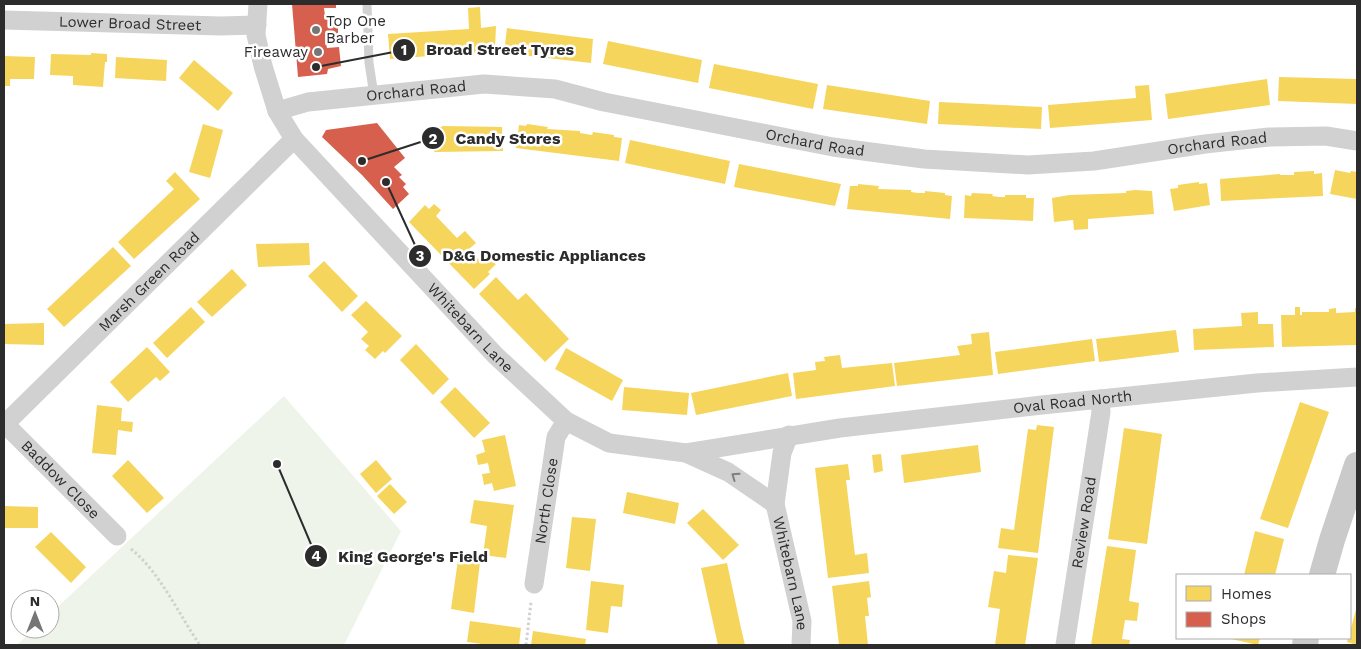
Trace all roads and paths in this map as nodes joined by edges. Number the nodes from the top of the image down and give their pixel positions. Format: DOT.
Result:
graph roads {
  1 [pos="258,4"];
  2 [pos="367,4"];
  3 [pos="4,20"];
  4 [pos="257,25"];
  5 [pos="374,95"];
  6 [pos="277,111"];
  7 [pos="294,139"];
  8 [pos="1357,141"];
  9 [pos="1357,377"];
  10 [pos="1100,399"];
  11 [pos="566,421"];
  12 [pos="4,424"];
  13 [pos="789,435"];
  14 [pos="686,453"];
  15 [pos="1357,465"];
  16 [pos="774,504"];
  17 [pos="117,536"];
  18 [pos="1322,574"];
  19 [pos="534,584"];
  20 [pos="200,645"];
  21 [pos="526,645"];
  22 [pos="801,645"];
  23 [pos="1065,645"];
  1 -- 4 [label="street, Whitebarn Lane"];
  2 -- 5 [label="lane"];
  3 -- 4 [label="street, Lower Broad Street"];
  4 -- 6 [label="street, Whitebarn Lane"];
  5 -- 6 [label="street, Orchard Road"];
  5 -- 8 [label="street, Orchard Road"];
  6 -- 7 [label="street, Whitebarn Lane"];
  7 -- 11 [label="street, Whitebarn Lane"];
  7 -- 12 [label="street, Marsh Green Road"];
  9 -- 10 [label="street, Oval Road North"];
  10 -- 13 [label="street, Oval Road North"];
  10 -- 23 [label="street, Review Road"];
  11 -- 14 [label="street, Whitebarn Lane"];
  11 -- 19 [label="street, North Close"];
  12 -- 17 [label="street, Baddow Close"];
  13 -- 14 [label="street, Whitebarn Lane"];
  13 -- 16 [label="street, Whitebarn Lane"];
  16 -- 14 [label="street, Whitebarn Lane, one-way"];
  15 -- 18 [label="main road"];
  16 -- 22 [label="street, Whitebarn Lane"];
  17 -- 20 [label="path"];
  19 -- 21 [label="path"];
}
